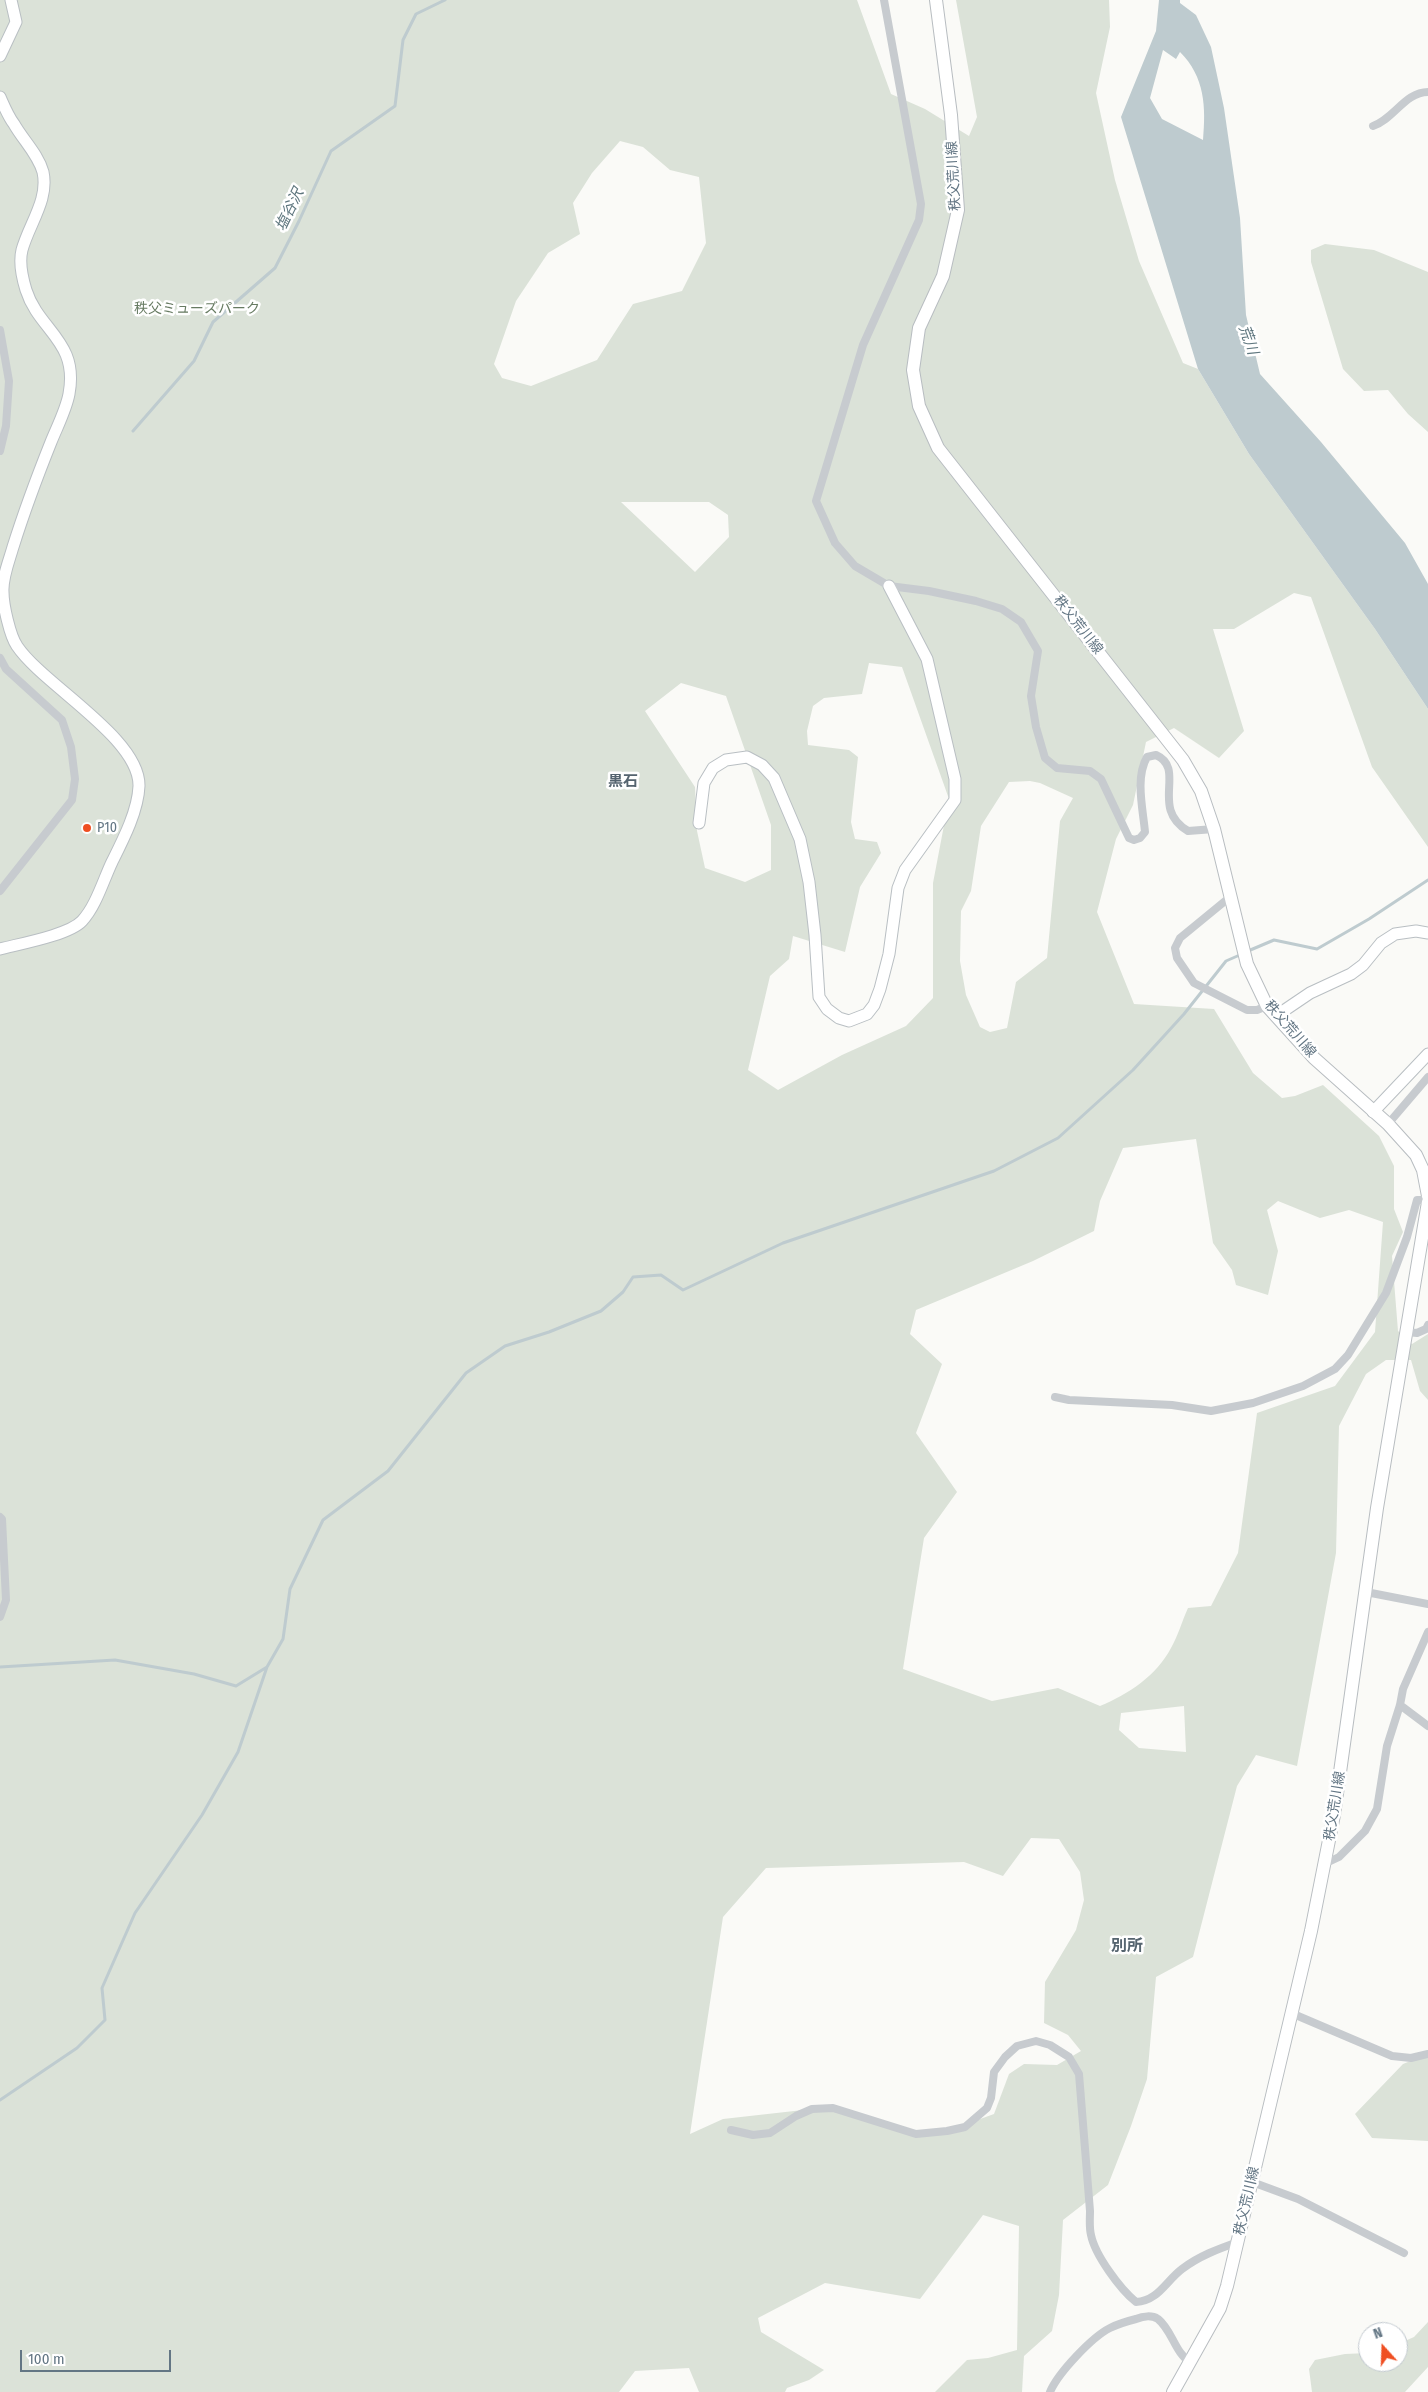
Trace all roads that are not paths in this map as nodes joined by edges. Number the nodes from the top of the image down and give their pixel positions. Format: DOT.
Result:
graph roads {
  1 [pos="11,0"];
  2 [pos="884,0"];
  3 [pos="936,0"];
  4 [pos="0,56"];
  5 [pos="1428,92"];
  6 [pos="0,97"];
  7 [pos="1372,126"];
  8 [pos="0,330"];
  9 [pos="0,451"];
  10 [pos="888,586"];
  11 [pos="0,658"];
  12 [pos="699,824"];
  13 [pos="1214,829"];
  14 [pos="0,891"];
  15 [pos="1230,897"];
  16 [pos="1428,933"];
  17 [pos="0,949"];
  18 [pos="1267,1006"];
  19 [pos="1276,1016"];
  20 [pos="1428,1054"];
  21 [pos="1428,1077"];
  22 [pos="1373,1112"];
  23 [pos="1388,1124"];
  24 [pos="1428,1196"];
  25 [pos="1428,1201"];
  26 [pos="1428,1325"];
  27 [pos="1407,1332"];
  28 [pos="1055,1397"];
  29 [pos="0,1517"];
  30 [pos="1366,1592"];
  31 [pos="1428,1604"];
  32 [pos="0,1617"];
  33 [pos="1428,1632"];
  34 [pos="1400,1705"];
  35 [pos="1428,1726"];
  36 [pos="1324,1864"];
  37 [pos="1291,2013"];
  38 [pos="1428,2054"];
  39 [pos="731,2130"];
  40 [pos="1252,2182"];
  41 [pos="1238,2242"];
  42 [pos="1404,2253"];
  43 [pos="1190,2362"];
  44 [pos="1050,2392"];
  45 [pos="1173,2392"];
  1 -- 4 [label="street"];
  2 -- 10 [label="street"];
  3 -- 13 [label="main road, 秩父荒川線"];
  5 -- 7 [label="street"];
  6 -- 17 [label="street"];
  8 -- 9 [label="street"];
  10 -- 12 [label="street"];
  10 -- 13 [label="street"];
  11 -- 14 [label="street"];
  13 -- 15 [label="main road, 秩父荒川線"];
  15 -- 18 [label="main road, 秩父荒川線"];
  15 -- 18 [label="street"];
  16 -- 19 [label="street"];
  18 -- 19 [label="main road, 秩父荒川線"];
  19 -- 22 [label="main road, 秩父荒川線"];
  20 -- 22 [label="street"];
  21 -- 23 [label="street"];
  22 -- 23 [label="main road, 秩父荒川線"];
  23 -- 24 [label="main road, 秩父荒川線"];
  25 -- 27 [label="main road, 秩父荒川線"];
  25 -- 28 [label="street"];
  26 -- 27 [label="street"];
  27 -- 30 [label="main road, 秩父荒川線"];
  29 -- 32 [label="street"];
  30 -- 31 [label="street"];
  30 -- 36 [label="main road, 秩父荒川線"];
  33 -- 34 [label="street"];
  34 -- 35 [label="street"];
  34 -- 36 [label="street"];
  36 -- 37 [label="main road, 秩父荒川線"];
  37 -- 38 [label="street"];
  37 -- 40 [label="main road, 秩父荒川線"];
  39 -- 41 [label="street"];
  40 -- 41 [label="main road, 秩父荒川線"];
  40 -- 42 [label="street"];
  41 -- 43 [label="main road, 秩父荒川線"];
  43 -- 44 [label="street"];
  43 -- 45 [label="main road, 秩父荒川線"];
}
